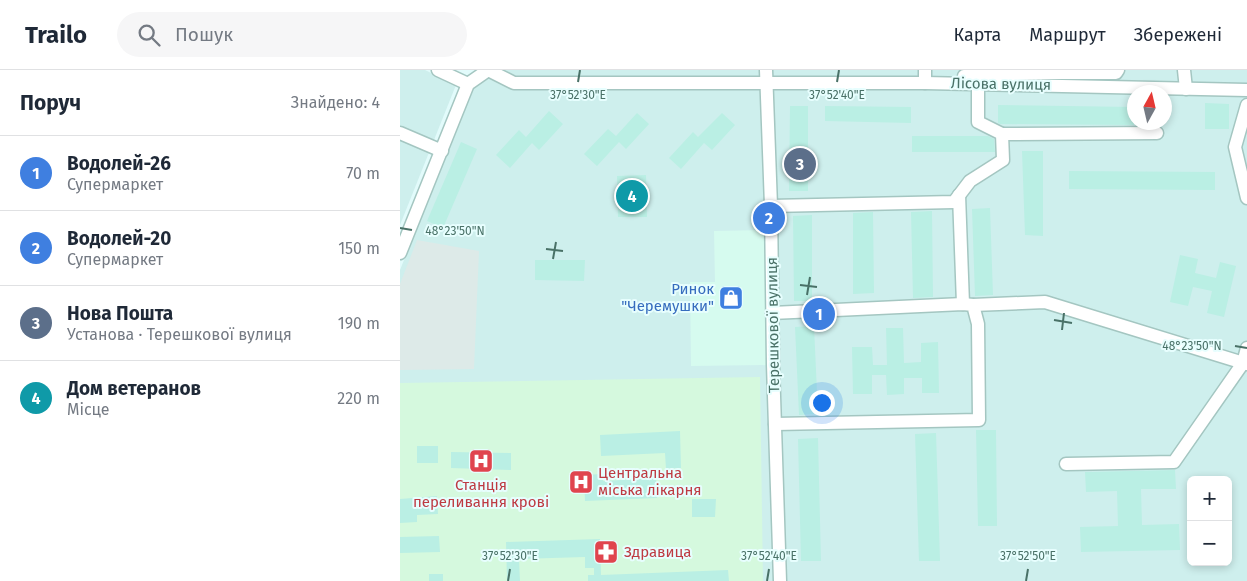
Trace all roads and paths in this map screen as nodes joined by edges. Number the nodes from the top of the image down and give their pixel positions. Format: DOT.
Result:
graph roads {
  1 [pos="438,70"];
  2 [pos="488,70"];
  3 [pos="1118,70"];
  4 [pos="1184,70"];
  5 [pos="1026,71"];
  6 [pos="766,76"];
  7 [pos="925,76"];
  8 [pos="963,77"];
  9 [pos="468,84"];
  10 [pos="978,84"];
  11 [pos="1186,89"];
  12 [pos="1247,90"];
  13 [pos="1247,106"];
  14 [pos="400,133"];
  15 [pos="1157,133"];
  16 [pos="1002,134"];
  17 [pos="442,150"];
  18 [pos="959,196"];
  19 [pos="1247,198"];
  20 [pos="771,206"];
  21 [pos="401,247"];
  22 [pos="968,305"];
  23 [pos="772,313"];
  24 [pos="1247,348"];
  25 [pos="1245,364"];
  26 [pos="775,424"];
  27 [pos="1066,464"];
  28 [pos="780,581"];
  1 -- 9 [label="street"];
  2 -- 6 [label="street, Лісова вулиця"];
  2 -- 9 [label="street"];
  3 -- 5 [label="street"];
  4 -- 11 [label="street"];
  5 -- 8 [label="street"];
  6 -- 7 [label="street, Лісова вулиця"];
  6 -- 20 [label="street, Терешкової вулиця"];
  7 -- 8 [label="street, Лісова вулиця"];
  8 -- 10 [label="street, Лісова вулиця"];
  9 -- 17 [label="street"];
  10 -- 11 [label="street, Лісова вулиця"];
  10 -- 16 [label="street"];
  11 -- 12 [label="street, Лісова вулиця"];
  13 -- 19 [label="street"];
  14 -- 17 [label="street"];
  15 -- 16 [label="street"];
  16 -- 18 [label="street"];
  17 -- 21 [label="street"];
  18 -- 20 [label="street"];
  18 -- 22 [label="street"];
  20 -- 23 [label="street, Терешкової вулиця"];
  22 -- 23 [label="street"];
  22 -- 25 [label="street"];
  22 -- 26 [label="street"];
  23 -- 26 [label="street, Терешкової вулиця"];
  24 -- 25 [label="street"];
  25 -- 27 [label="street"];
  26 -- 28 [label="street, Терешкової вулиця"];
}
